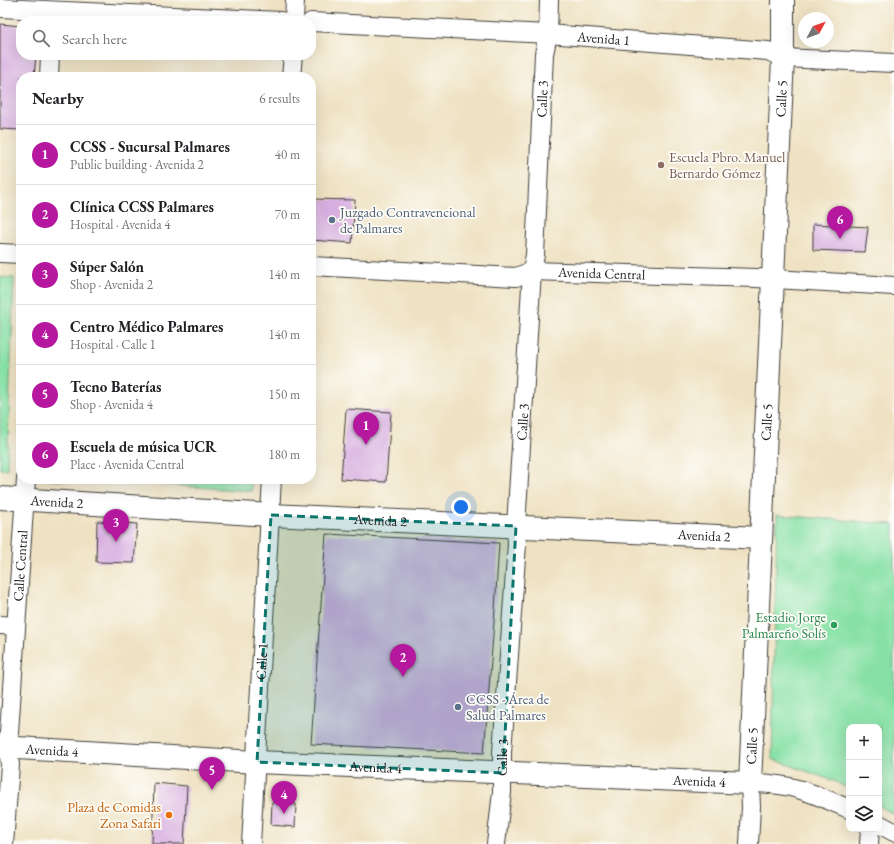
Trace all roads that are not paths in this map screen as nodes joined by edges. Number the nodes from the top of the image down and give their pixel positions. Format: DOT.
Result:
graph roads {
  1 [pos="295,0"];
  2 [pos="548,0"];
  3 [pos="783,0"];
  4 [pos="0,8"];
  5 [pos="51,10"];
  6 [pos="176,16"];
  7 [pos="294,16"];
  8 [pos="316,22"];
  9 [pos="548,34"];
  10 [pos="783,58"];
  11 [pos="50,60"];
  12 [pos="292,60"];
  13 [pos="894,63"];
  14 [pos="48,72"];
  15 [pos="292,72"];
  16 [pos="0,253"];
  17 [pos="16,254"];
  18 [pos="316,266"];
  19 [pos="532,271"];
  20 [pos="774,279"];
  21 [pos="894,286"];
  22 [pos="272,484"];
  23 [pos="25,489"];
  24 [pos="0,498"];
  25 [pos="271,515"];
  26 [pos="516,526"];
  27 [pos="761,538"];
  28 [pos="8,625"];
  29 [pos="4,748"];
  30 [pos="256,762"];
  31 [pos="503,773"];
  32 [pos="750,783"];
  33 [pos="846,808"];
  34 [pos="882,826"];
  35 [pos="870,832"];
  36 [pos="894,832"];
  37 [pos="4,844"];
  38 [pos="251,844"];
  39 [pos="496,844"];
  40 [pos="749,844"];
  41 [pos="869,844"];
  1 -- 7 [label="street"];
  2 -- 9 [label="street, Calle 3"];
  3 -- 10 [label="main road, Calle 5"];
  4 -- 5 [label="street"];
  5 -- 6 [label="street"];
  8 -- 9 [label="street, Avenida 1"];
  9 -- 10 [label="street, Avenida 1"];
  9 -- 19 [label="street, Calle 3"];
  10 -- 13 [label="street, Avenida 1"];
  10 -- 20 [label="main road, Calle 5"];
  11 -- 14 [label="street"];
  12 -- 15 [label="street"];
  16 -- 17 [label="street"];
  18 -- 19 [label="street, Avenida Central"];
  19 -- 20 [label="street, Avenida Central"];
  19 -- 26 [label="street, Calle 3"];
  20 -- 21 [label="street, Avenida Central"];
  20 -- 27 [label="main road, Calle 5"];
  22 -- 25 [label="street, Calle 1"];
  23 -- 24 [label="main road, Avenida 2"];
  23 -- 25 [label="main road, Avenida 2"];
  23 -- 28 [label="street, Calle Central"];
  25 -- 26 [label="main road, Avenida 2"];
  25 -- 30 [label="street, Calle 1"];
  26 -- 27 [label="main road, Avenida 2"];
  26 -- 31 [label="street, Calle 3"];
  27 -- 32 [label="main road, Calle 5"];
  28 -- 29 [label="street, Calle Central"];
  29 -- 30 [label="main road, Avenida 4"];
  29 -- 37 [label="street, Calle Central"];
  30 -- 31 [label="main road, Avenida 4"];
  30 -- 38 [label="street, Calle 1"];
  31 -- 32 [label="main road, Avenida 4"];
  31 -- 39 [label="street, Calle 3"];
  32 -- 33 [label="street"];
  32 -- 40 [label="street, Calle 5"];
  34 -- 36 [label="street"];
  35 -- 41 [label="street"];
}
